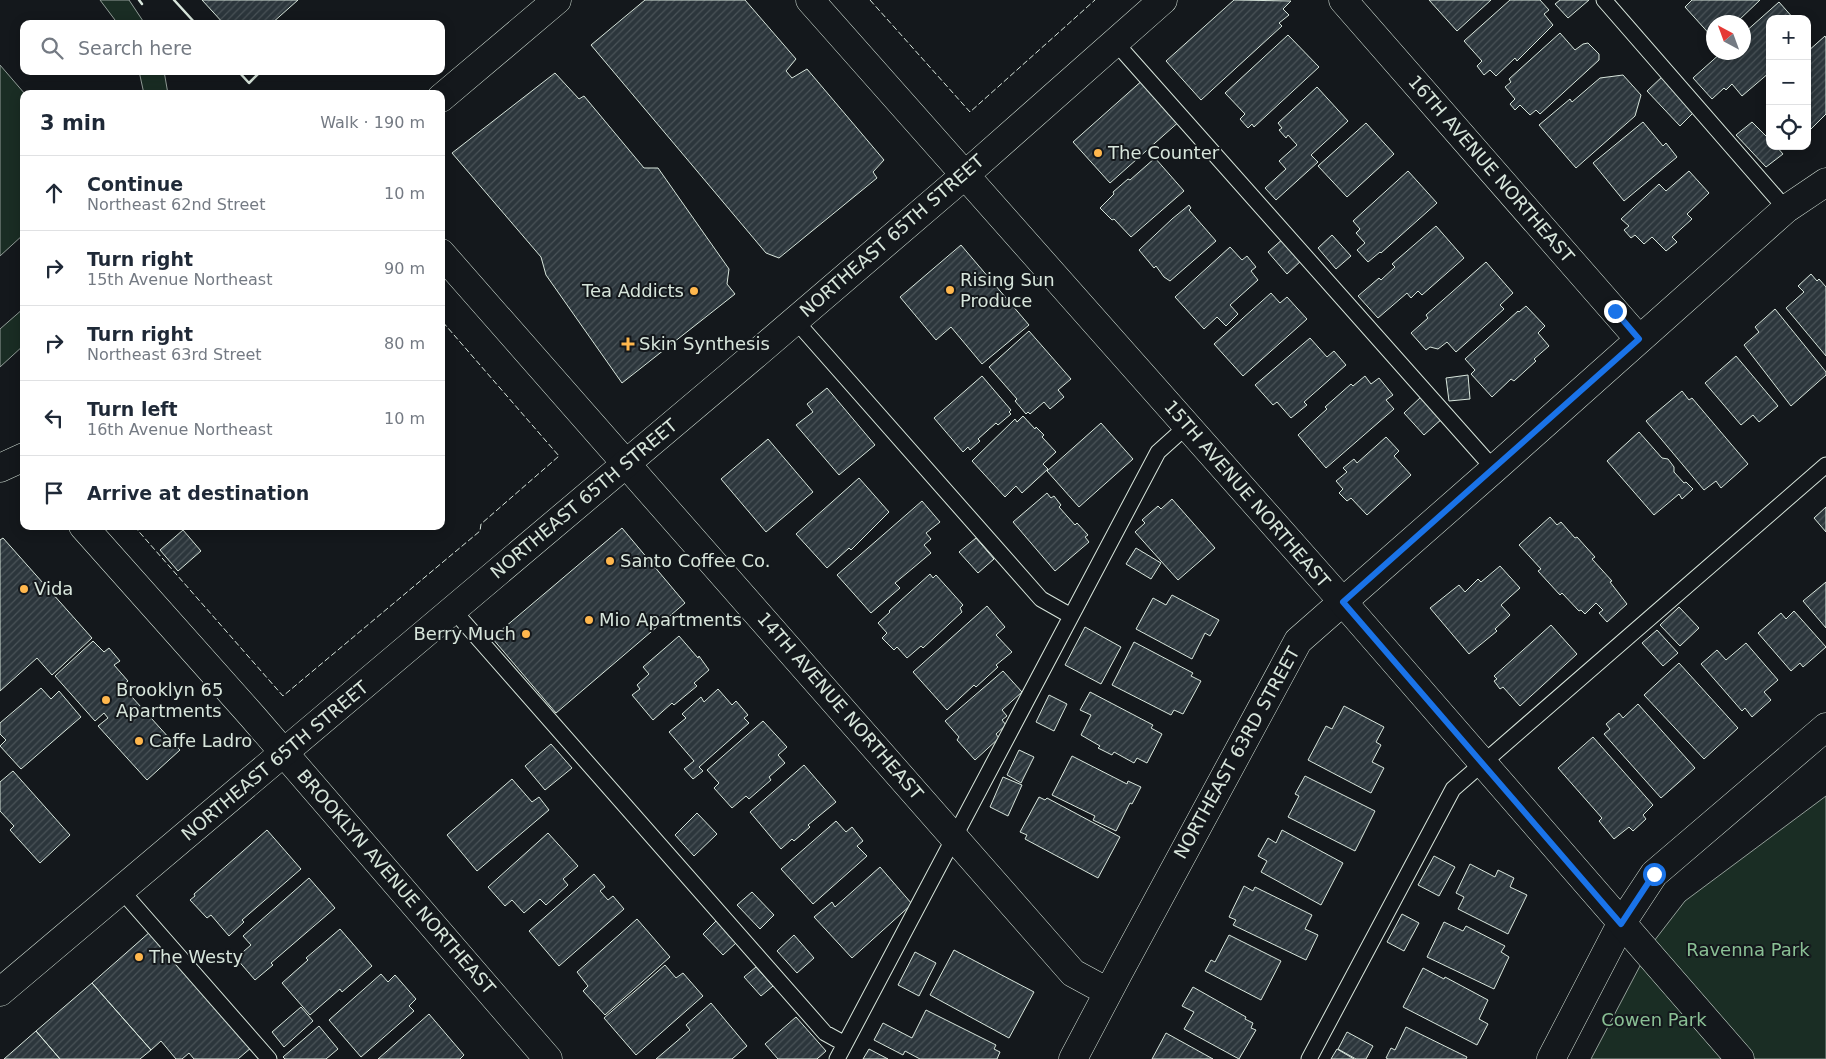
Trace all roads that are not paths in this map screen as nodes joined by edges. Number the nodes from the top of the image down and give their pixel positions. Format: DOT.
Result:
graph roads {
  1 [pos="557,0"];
  2 [pos="810,0"];
  3 [pos="1163,0"];
  4 [pos="1343,0"];
  5 [pos="1604,0"];
  6 [pos="1115,42"];
  7 [pos="445,95"];
  8 [pos="965,175"];
  9 [pos="1826,182"];
  10 [pos="1786,209"];
  11 [pos="445,258"];
  12 [pos="795,320"];
  13 [pos="1639,339"];
  14 [pos="1187,426"];
  15 [pos="626,464"];
  16 [pos="1826,465"];
  17 [pos="1494,470"];
  18 [pos="87,530"];
  19 [pos="1343,602"];
  20 [pos="454,611"];
  21 [pos="1071,616"];
  22 [pos="1826,727"];
  23 [pos="284,752"];
  24 [pos="1483,764"];
  25 [pos="954,836"];
  26 [pos="121,890"];
  27 [pos="1621,924"];
  28 [pos="0,992"];
  29 [pos="1108,992"];
  30 [pos="845,1044"];
  31 [pos="269,1059"];
  32 [pos="548,1059"];
  33 [pos="837,1059"];
  34 [pos="1073,1059"];
  35 [pos="1309,1059"];
  36 [pos="1551,1059"];
  37 [pos="1740,1059"];
  1 -- 7 [label="street"];
  2 -- 8 [label="street, 15TH AVENUE NORTHEAST"];
  3 -- 6 [label="street, NORTHEAST 65TH STREET"];
  4 -- 13 [label="street, 16TH AVENUE NORTHEAST"];
  5 -- 10 [label="lane"];
  6 -- 8 [label="street, NORTHEAST 65TH STREET"];
  6 -- 17 [label="lane"];
  8 -- 12 [label="street, NORTHEAST 65TH STREET"];
  8 -- 14 [label="street, 15TH AVENUE NORTHEAST"];
  9 -- 10 [label="street, NORTHEAST 63RD STREET"];
  10 -- 13 [label="street, NORTHEAST 63RD STREET"];
  11 -- 15 [label="street, 14TH AVENUE NORTHEAST"];
  12 -- 15 [label="street, NORTHEAST 65TH STREET"];
  12 -- 21 [label="lane"];
  13 -- 17 [label="street, NORTHEAST 63RD STREET"];
  14 -- 19 [label="street, 15TH AVENUE NORTHEAST"];
  14 -- 21 [label="lane"];
  15 -- 20 [label="street, NORTHEAST 65TH STREET"];
  15 -- 25 [label="street, 14TH AVENUE NORTHEAST"];
  16 -- 24 [label="lane"];
  17 -- 19 [label="street, NORTHEAST 63RD STREET"];
  18 -- 23 [label="street, BROOKLYN AVENUE NORTHEAST"];
  19 -- 24 [label="street, 15TH AVENUE NORTHEAST"];
  19 -- 29 [label="street, NORTHEAST 63RD STREET"];
  20 -- 23 [label="street, NORTHEAST 65TH STREET"];
  20 -- 30 [label="lane"];
  21 -- 25 [label="lane"];
  22 -- 27 [label="street"];
  23 -- 26 [label="street, NORTHEAST 65TH STREET"];
  23 -- 32 [label="street, BROOKLYN AVENUE NORTHEAST"];
  24 -- 27 [label="street, 15TH AVENUE NORTHEAST"];
  24 -- 35 [label="lane"];
  25 -- 29 [label="street, 14TH AVENUE NORTHEAST"];
  25 -- 30 [label="lane"];
  26 -- 28 [label="street, NORTHEAST 65TH STREET"];
  26 -- 31 [label="lane"];
  27 -- 36 [label="street"];
  27 -- 37 [label="street, 15TH AVENUE NORTHEAST"];
  29 -- 34 [label="street, NORTHEAST 63RD STREET"];
  30 -- 33 [label="lane"];
}
